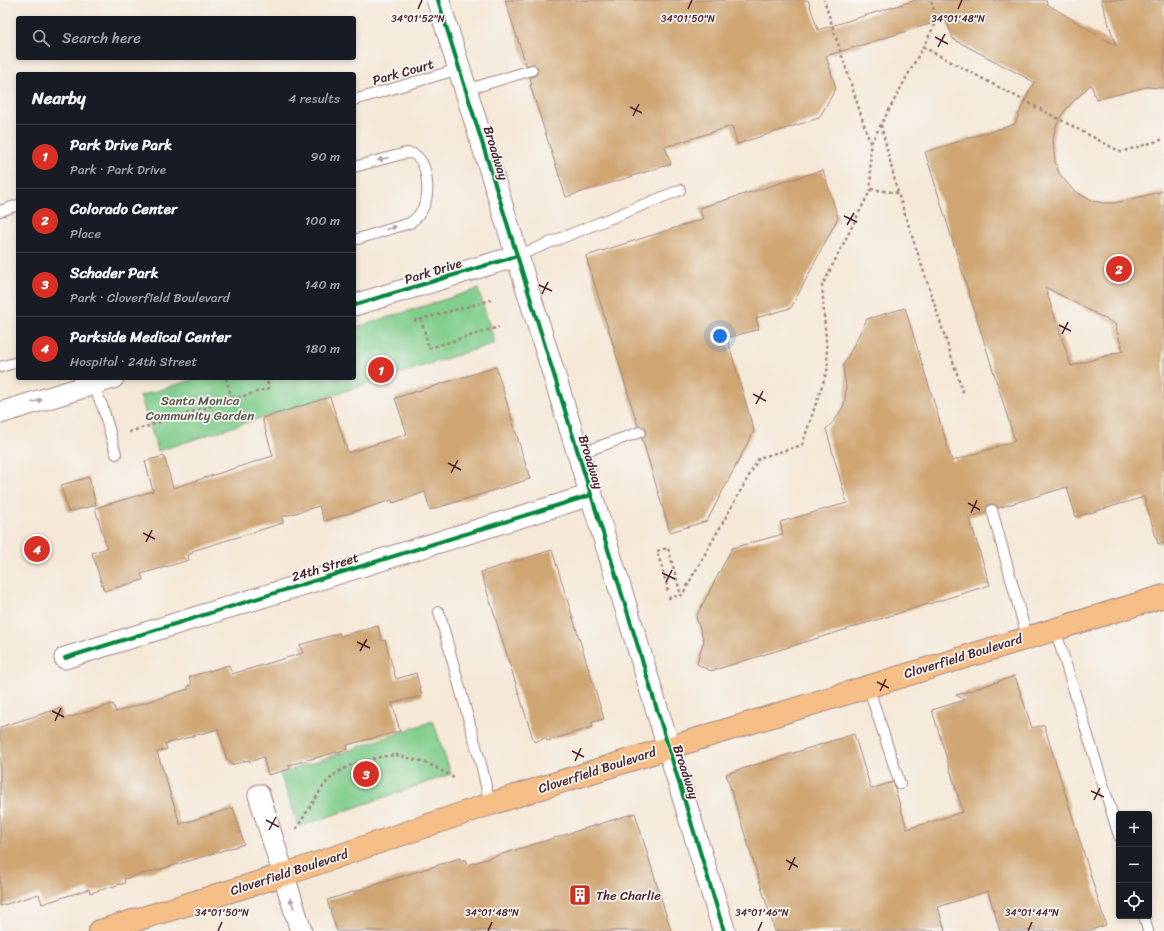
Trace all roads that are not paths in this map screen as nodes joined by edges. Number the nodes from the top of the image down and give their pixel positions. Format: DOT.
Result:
graph roads {
  1 [pos="438,0"];
  2 [pos="459,69"];
  3 [pos="532,70"];
  4 [pos="466,90"];
  5 [pos="356,99"];
  6 [pos="356,166"];
  7 [pos="680,190"];
  8 [pos="16,206"];
  9 [pos="0,211"];
  10 [pos="356,239"];
  11 [pos="517,256"];
  12 [pos="356,304"];
  13 [pos="16,363"];
  14 [pos="0,367"];
  15 [pos="92,381"];
  16 [pos="0,413"];
  17 [pos="640,432"];
  18 [pos="116,454"];
  19 [pos="578,454"];
  20 [pos="591,495"];
  21 [pos="992,510"];
  22 [pos="1164,596"];
  23 [pos="439,612"];
  24 [pos="1055,629"];
  25 [pos="1027,637"];
  26 [pos="65,658"];
  27 [pos="868,686"];
  28 [pos="668,748"];
  29 [pos="900,784"];
  30 [pos="259,795"];
  31 [pos="490,804"];
  32 [pos="1116,826"];
  33 [pos="283,875"];
  34 [pos="1145,919"];
  35 [pos="100,931"];
  36 [pos="301,931"];
  37 [pos="724,931"];
  38 [pos="1148,931"];
  1 -- 2 [label="street, Broadway"];
  2 -- 4 [label="street, Broadway"];
  2 -- 5 [label="lane, Park Court"];
  3 -- 4 [label="lane"];
  4 -- 11 [label="street, Broadway"];
  10 -- 6 [label="lane, one-way"];
  7 -- 11 [label="lane"];
  8 -- 9 [label="lane"];
  11 -- 12 [label="street, Park Drive"];
  11 -- 19 [label="street, Broadway"];
  13 -- 14 [label="lane"];
  16 -- 15 [label="street, one-way"];
  15 -- 18 [label="lane"];
  17 -- 19 [label="lane"];
  19 -- 20 [label="street, Broadway"];
  20 -- 26 [label="street, 24th Street"];
  20 -- 28 [label="street, Broadway"];
  21 -- 25 [label="lane"];
  22 -- 24 [label="main road, Cloverfield Boulevard"];
  23 -- 31 [label="lane"];
  24 -- 25 [label="main road, Cloverfield Boulevard"];
  24 -- 32 [label="lane"];
  25 -- 27 [label="main road, Cloverfield Boulevard"];
  27 -- 28 [label="main road, Cloverfield Boulevard"];
  27 -- 29 [label="lane"];
  28 -- 31 [label="main road, Cloverfield Boulevard"];
  28 -- 37 [label="street, Broadway"];
  30 -- 33 [label="street"];
  31 -- 33 [label="main road, Cloverfield Boulevard"];
  33 -- 35 [label="main road, Cloverfield Boulevard"];
  36 -- 33 [label="street, one-way"];
  34 -- 38 [label="lane"];
}
